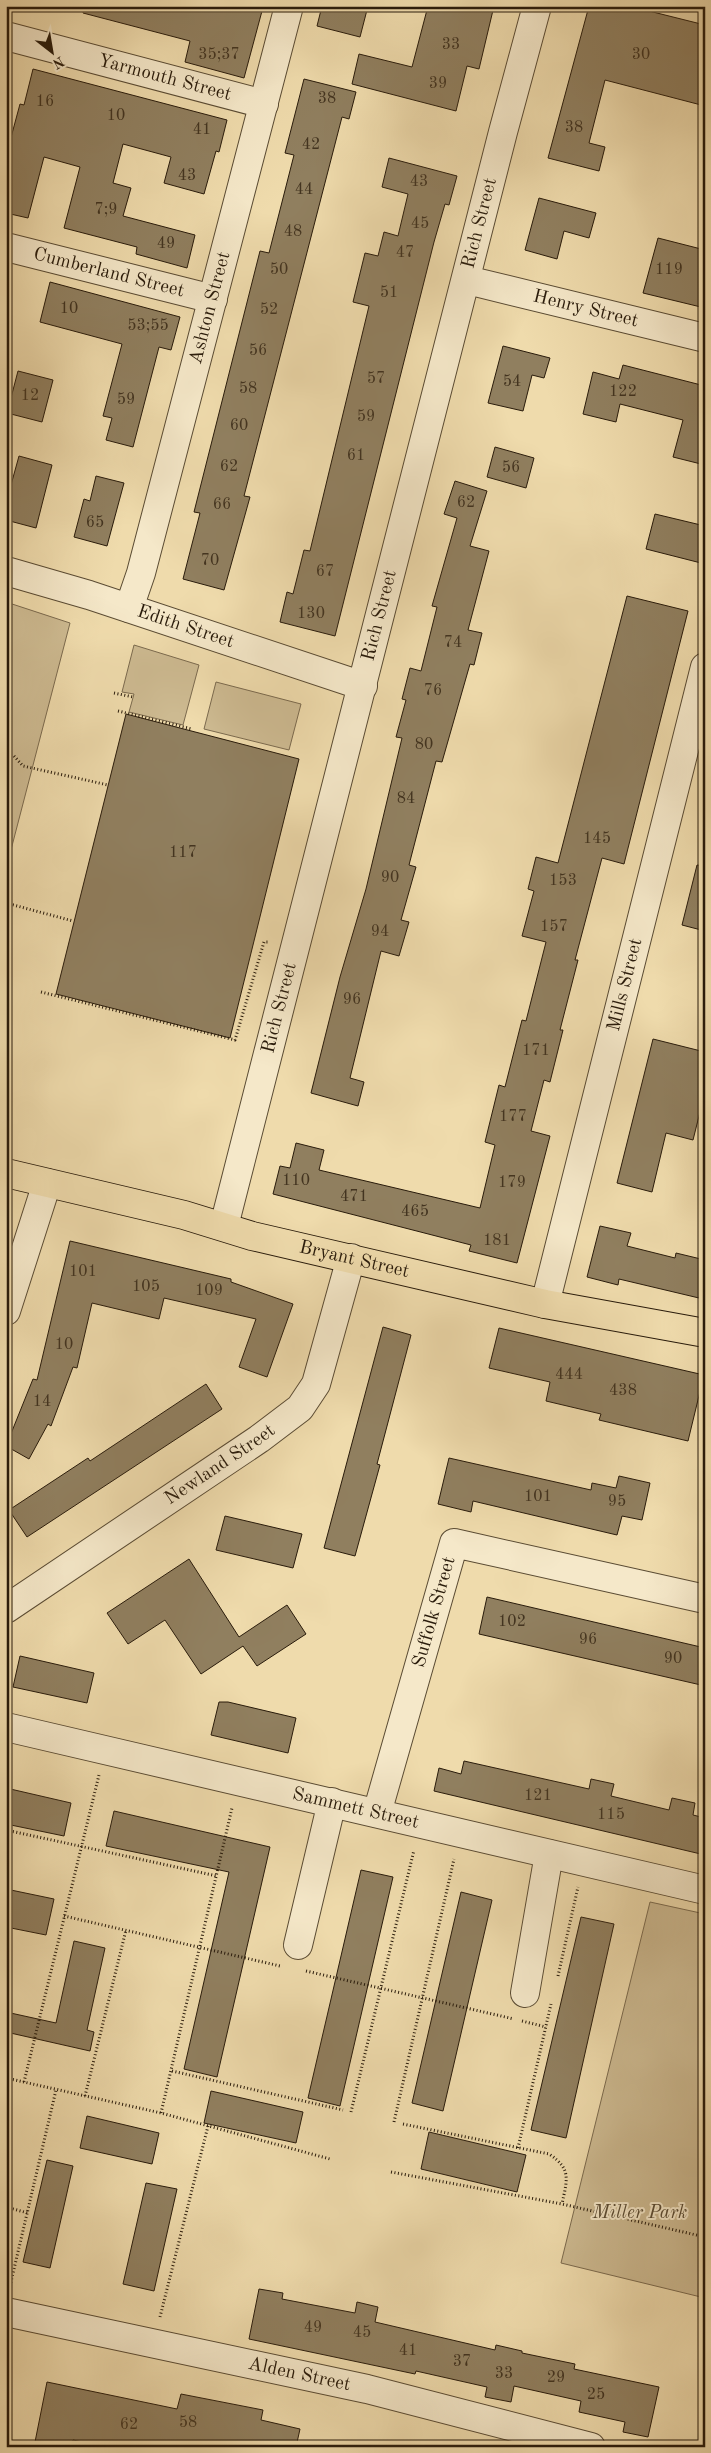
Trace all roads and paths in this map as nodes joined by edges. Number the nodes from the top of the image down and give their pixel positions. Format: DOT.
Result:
graph roads {
  1 [pos="289,6"];
  2 [pos="537,6"];
  3 [pos="6,36"];
  4 [pos="264,104"];
  5 [pos="6,247"];
  6 [pos="466,280"];
  7 [pos="213,298"];
  8 [pos="705,338"];
  9 [pos="6,571"];
  10 [pos="129,608"];
  11 [pos="705,667"];
  12 [pos="363,686"];
  13 [pos="114,693"];
  14 [pos="133,697"];
  15 [pos="118,711"];
  16 [pos="192,729"];
  17 [pos="14,756"];
  18 [pos="108,785"];
  19 [pos="6,902"];
  20 [pos="73,921"];
  21 [pos="263,945"];
  22 [pos="41,992"];
  23 [pos="6,1173"];
  24 [pos="48,1183"];
  25 [pos="224,1226"];
  26 [pos="351,1258"];
  27 [pos="545,1304"];
  28 [pos="6,1311"];
  29 [pos="705,1333"];
  30 [pos="705,1599"];
  31 [pos="6,1609"];
  32 [pos="6,1727"];
  33 [pos="105,1751"];
  34 [pos="238,1780"];
  35 [pos="332,1802"];
  36 [pos="377,1813"];
  37 [pos="420,1823"];
  38 [pos="6,1830"];
  39 [pos="460,1834"];
  40 [pos="81,1847"];
  41 [pos="550,1854"];
  42 [pos="216,1876"];
  43 [pos="705,1890"];
  44 [pos="126,1930"];
  45 [pos="298,1945"];
  46 [pos="525,1993"];
  47 [pos="172,2070"];
  48 [pos="6,2078"];
  49 [pos="24,2082"];
  50 [pos="56,2090"];
  51 [pos="85,2096"];
  52 [pos="343,2110"];
  53 [pos="351,2112"];
  54 [pos="161,2113"];
  55 [pos="394,2122"];
  56 [pos="403,2124"];
  57 [pos="208,2126"];
  58 [pos="330,2159"];
  59 [pos="391,2172"];
  60 [pos="562,2204"];
  61 [pos="6,2208"];
  62 [pos="28,2213"];
  63 [pos="705,2237"];
  64 [pos="7,2302"];
  65 [pos="154,2344"];
  66 [pos="591,2447"];
  1 -- 4 [label="street, Ashton Street"];
  2 -- 6 [label="street, Rich Street"];
  3 -- 4 [label="street, Yarmouth Street"];
  4 -- 7 [label="street, Ashton Street"];
  5 -- 7 [label="street, Cumberland Street"];
  6 -- 8 [label="street, Henry Street"];
  6 -- 12 [label="street, Rich Street"];
  7 -- 10 [label="street, Ashton Street"];
  9 -- 10 [label="street, Edith Street"];
  10 -- 12 [label="street, Edith Street"];
  11 -- 27 [label="street, Mills Street"];
  12 -- 25 [label="street, Rich Street"];
  13 -- 14 [label="path"];
  15 -- 16 [label="path"];
  17 -- 18 [label="path"];
  19 -- 20 [label="path"];
  21 -- 22 [label="path"];
  23 -- 24 [label="main road, Bryant Street"];
  24 -- 25 [label="main road, Bryant Street"];
  24 -- 28 [label="street"];
  25 -- 26 [label="main road, Bryant Street"];
  26 -- 27 [label="main road, Bryant Street"];
  26 -- 31 [label="street, Newland Street"];
  27 -- 29 [label="main road, Bryant Street"];
  30 -- 36 [label="street, Suffolk Street"];
  32 -- 33 [label="street, Sammett Street"];
  33 -- 34 [label="street, Sammett Street"];
  33 -- 40 [label="path"];
  34 -- 35 [label="street, Sammett Street"];
  34 -- 42 [label="path"];
  35 -- 36 [label="street, Sammett Street"];
  35 -- 45 [label="street"];
  36 -- 37 [label="street, Sammett Street"];
  37 -- 39 [label="street, Sammett Street"];
  37 -- 53 [label="path"];
  38 -- 40 [label="path"];
  39 -- 41 [label="street, Sammett Street"];
  39 -- 55 [label="path"];
  40 -- 42 [label="path"];
  40 -- 49 [label="path"];
  41 -- 43 [label="street, Sammett Street"];
  41 -- 46 [label="street"];
  42 -- 47 [label="path"];
  44 -- 51 [label="path"];
  47 -- 52 [label="path"];
  47 -- 54 [label="path"];
  48 -- 49 [label="path"];
  49 -- 50 [label="path"];
  50 -- 51 [label="path"];
  50 -- 62 [label="path"];
  51 -- 54 [label="path"];
  54 -- 57 [label="path"];
  56 -- 60 [label="path"];
  57 -- 58 [label="path"];
  57 -- 65 [label="path"];
  59 -- 60 [label="path"];
  60 -- 63 [label="path"];
  61 -- 62 [label="path"];
  62 -- 64 [label="path"];
  64 -- 65 [label="street, Alden Street"];
  65 -- 66 [label="street, Alden Street"];
}
